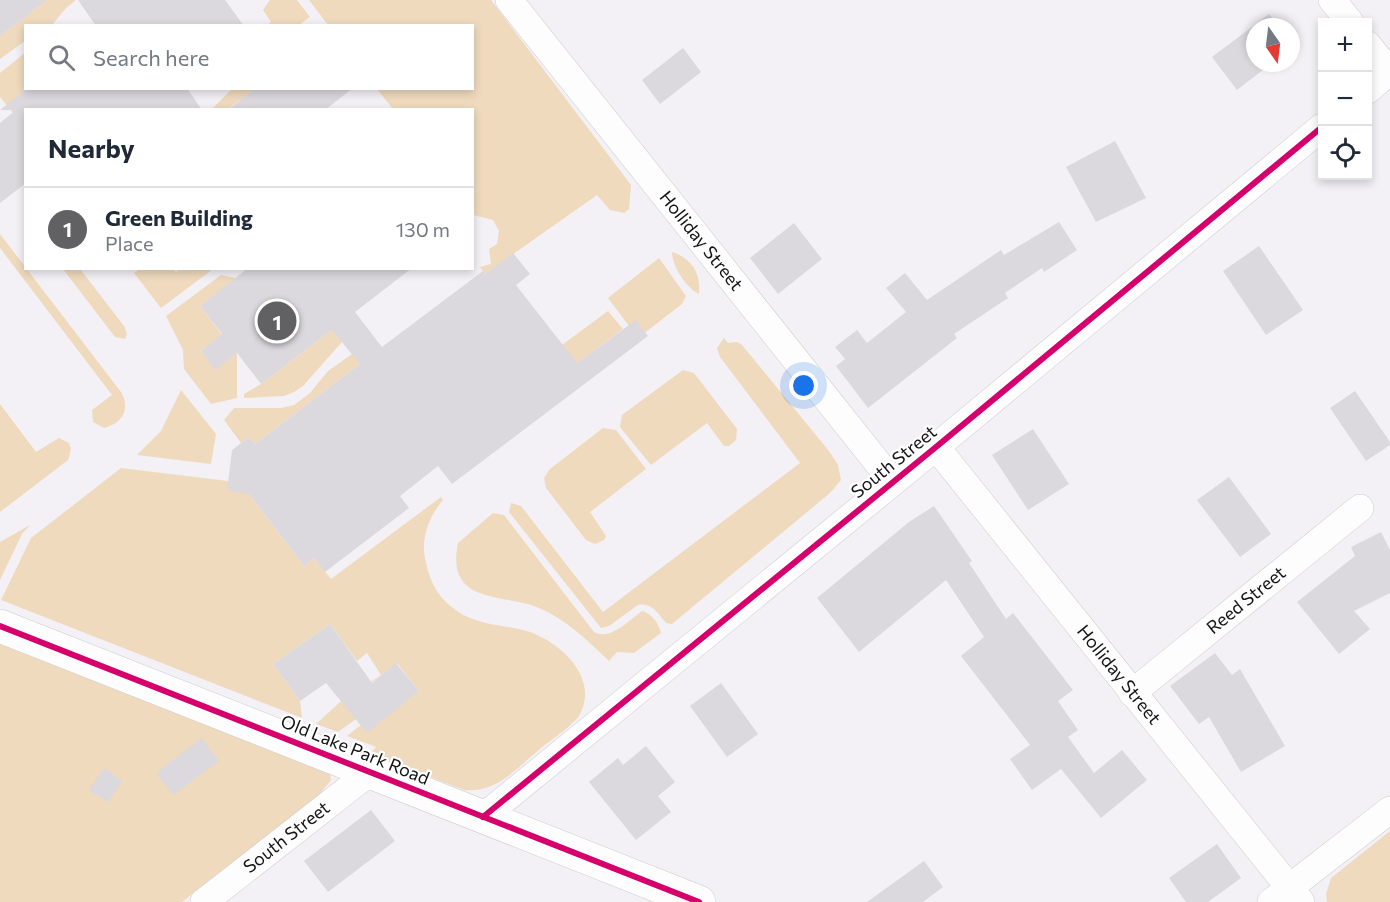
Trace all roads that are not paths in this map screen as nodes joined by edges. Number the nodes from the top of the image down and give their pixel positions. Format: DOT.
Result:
graph roads {
  1 [pos="509,0"];
  2 [pos="1332,0"];
  3 [pos="1347,18"];
  4 [pos="1372,50"];
  5 [pos="1390,72"];
  6 [pos="1372,87"];
  7 [pos="1318,131"];
  8 [pos="936,447"];
  9 [pos="893,482"];
  10 [pos="1360,508"];
  11 [pos="0,626"];
  12 [pos="1131,693"];
  13 [pos="370,772"];
  14 [pos="1390,810"];
  15 [pos="483,817"];
  16 [pos="1287,897"];
  17 [pos="204,902"];
  18 [pos="698,902"];
  1 -- 9 [label="street, Holliday Street"];
  2 -- 3 [label="street"];
  4 -- 5 [label="street"];
  5 -- 6 [label="street"];
  7 -- 8 [label="street, South Street"];
  8 -- 9 [label="street, South Street"];
  8 -- 12 [label="street, Holliday Street"];
  9 -- 15 [label="street, South Street"];
  10 -- 12 [label="street, Reed Street"];
  11 -- 13 [label="street, Old Lake Park Road"];
  12 -- 16 [label="street, Holliday Street"];
  13 -- 15 [label="street, Old Lake Park Road"];
  13 -- 17 [label="street, South Street"];
  14 -- 16 [label="street"];
  15 -- 18 [label="street, Old Lake Park Road"];
}
